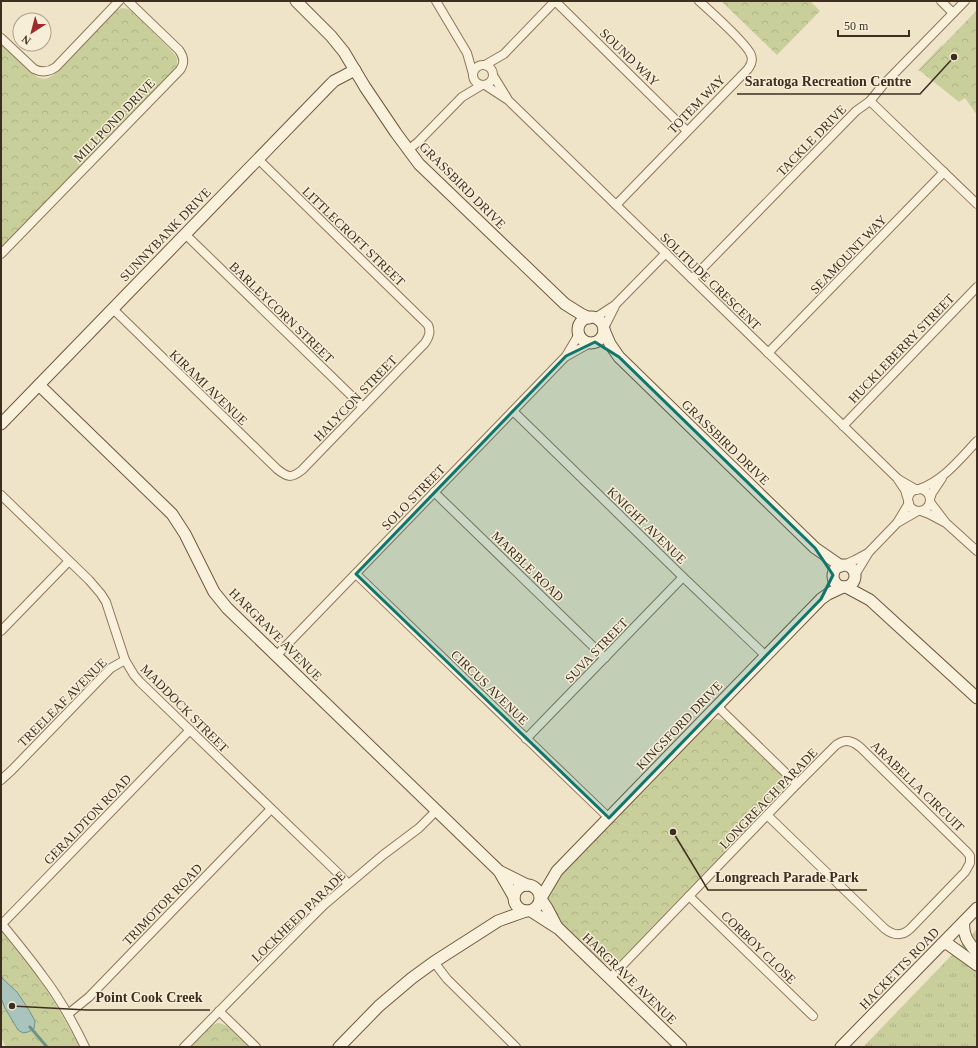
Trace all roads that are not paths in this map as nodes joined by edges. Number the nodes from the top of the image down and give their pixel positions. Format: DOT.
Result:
graph roads {
  1 [pos="119,1"];
  2 [pos="128,1"];
  3 [pos="296,1"];
  4 [pos="436,1"];
  5 [pos="555,1"];
  6 [pos="699,1"];
  7 [pos="941,1"];
  8 [pos="965,1"];
  9 [pos="953,13"];
  10 [pos="1,38"];
  11 [pos="467,53"];
  12 [pos="504,54"];
  13 [pos="483,65"];
  14 [pos="355,70"];
  15 [pos="494,75"];
  16 [pos="473,76"];
  17 [pos="484,86"];
  18 [pos="462,97"];
  19 [pos="508,100"];
  20 [pos="870,101"];
  21 [pos="688,131"];
  22 [pos="408,150"];
  23 [pos="258,159"];
  24 [pos="944,172"];
  25 [pos="977,204"];
  26 [pos="616,205"];
  27 [pos="185,234"];
  28 [pos="666,253"];
  29 [pos="1,254"];
  30 [pos="692,279"];
  31 [pos="977,287"];
  32 [pos="564,304"];
  33 [pos="615,305"];
  34 [pos="113,309"];
  35 [pos="592,318"];
  36 [pos="604,329"];
  37 [pos="579,331"];
  38 [pos="430,332"];
  39 [pos="593,342"];
  40 [pos="768,353"];
  41 [pos="566,356"];
  42 [pos="619,357"];
  43 [pos="39,384"];
  44 [pos="363,407"];
  45 [pos="513,411"];
  46 [pos="1,424"];
  47 [pos="843,426"];
  48 [pos="977,441"];
  49 [pos="292,476"];
  50 [pos="942,477"];
  51 [pos="897,478"];
  52 [pos="918,489"];
  53 [pos="434,492"];
  54 [pos="1,495"];
  55 [pos="909,501"];
  56 [pos="930,501"];
  57 [pos="920,511"];
  58 [pos="897,523"];
  59 [pos="946,523"];
  60 [pos="815,548"];
  61 [pos="977,551"];
  62 [pos="869,552"];
  63 [pos="69,561"];
  64 [pos="842,565"];
  65 [pos="356,574"];
  66 [pos="683,577"];
  67 [pos="834,577"];
  68 [pos="855,577"];
  69 [pos="845,587"];
  70 [pos="821,599"];
  71 [pos="870,600"];
  72 [pos="1,631"];
  73 [pos="277,655"];
  74 [pos="766,656"];
  75 [pos="605,658"];
  76 [pos="125,660"];
  77 [pos="977,698"];
  78 [pos="717,706"];
  79 [pos="190,730"];
  80 [pos="526,739"];
  81 [pos="845,740"];
  82 [pos="1,780"];
  83 [pos="797,784"];
  84 [pos="271,809"];
  85 [pos="436,810"];
  86 [pos="767,815"];
  87 [pos="608,818"];
  88 [pos="499,871"];
  89 [pos="557,871"];
  90 [pos="348,884"];
  91 [pos="528,885"];
  92 [pos="689,896"];
  93 [pos="514,897"];
  94 [pos="541,899"];
  95 [pos="977,908"];
  96 [pos="529,911"];
  97 [pos="498,921"];
  98 [pos="964,922"];
  99 [pos="1,924"];
  100 [pos="559,929"];
  101 [pos="942,944"];
  102 [pos="977,953"];
  103 [pos="434,962"];
  104 [pos="977,965"];
  105 [pos="610,978"];
  106 [pos="219,1011"];
  107 [pos="68,1014"];
  108 [pos="813,1016"];
  109 [pos="512,1046"];
  110 [pos="85,1047"];
  111 [pos="184,1047"];
  112 [pos="256,1047"];
  113 [pos="339,1047"];
  114 [pos="681,1047"];
  115 [pos="841,1047"];
  1 -- 10 [label="street"];
  2 -- 29 [label="street, MILLPOND DRIVE"];
  3 -- 14 [label="street, GRASSBIRD DRIVE"];
  4 -- 11 [label="street"];
  5 -- 12 [label="street"];
  5 -- 21 [label="street, SOUND WAY"];
  6 -- 21 [label="street, TOTEM WAY"];
  7 -- 9 [label="street"];
  8 -- 9 [label="street, TACKLE DRIVE"];
  9 -- 20 [label="street, TACKLE DRIVE"];
  11 -- 13 [label="street"];
  11 -- 16 [label="street"];
  12 -- 13 [label="street"];
  12 -- 15 [label="street"];
  13 -- 15 [label="street"];
  13 -- 16 [label="street"];
  14 -- 22 [label="street, GRASSBIRD DRIVE"];
  14 -- 23 [label="street, SUNNYBANK DRIVE"];
  15 -- 17 [label="street"];
  15 -- 19 [label="street, SOLITUDE CRESCENT"];
  16 -- 17 [label="street"];
  16 -- 18 [label="street"];
  17 -- 18 [label="street"];
  17 -- 19 [label="street, SOLITUDE CRESCENT"];
  18 -- 22 [label="street"];
  19 -- 26 [label="street, SOLITUDE CRESCENT"];
  20 -- 24 [label="street"];
  20 -- 30 [label="street, TACKLE DRIVE"];
  21 -- 26 [label="street, TOTEM WAY"];
  22 -- 32 [label="street, GRASSBIRD DRIVE"];
  23 -- 27 [label="street, SUNNYBANK DRIVE"];
  23 -- 38 [label="street, LITTLECROFT STREET"];
  24 -- 25 [label="street"];
  24 -- 40 [label="street, SEAMOUNT WAY"];
  26 -- 28 [label="street, SOLITUDE CRESCENT"];
  27 -- 34 [label="street, SUNNYBANK DRIVE"];
  27 -- 44 [label="street, BARLEYCORN STREET"];
  28 -- 30 [label="street, SOLITUDE CRESCENT"];
  28 -- 33 [label="street"];
  30 -- 40 [label="street, SOLITUDE CRESCENT"];
  31 -- 47 [label="street, HUCKLEBERRY STREET"];
  32 -- 35 [label="street, GRASSBIRD DRIVE"];
  32 -- 37 [label="street, GRASSBIRD DRIVE"];
  33 -- 35 [label="street"];
  33 -- 36 [label="street"];
  34 -- 43 [label="street, SUNNYBANK DRIVE"];
  34 -- 49 [label="street, KIRAMI AVENUE"];
  35 -- 36 [label="street"];
  35 -- 37 [label="street"];
  36 -- 39 [label="street"];
  36 -- 42 [label="street, GRASSBIRD DRIVE"];
  37 -- 39 [label="street"];
  37 -- 41 [label="street, SOLO STREET"];
  38 -- 44 [label="street, HALYCON STREET"];
  39 -- 41 [label="street, SOLO STREET"];
  39 -- 42 [label="street, GRASSBIRD DRIVE"];
  40 -- 47 [label="street, SOLITUDE CRESCENT"];
  41 -- 45 [label="street, SOLO STREET"];
  42 -- 60 [label="street, GRASSBIRD DRIVE"];
  43 -- 46 [label="street, SUNNYBANK DRIVE"];
  43 -- 73 [label="street, HARGRAVE AVENUE"];
  44 -- 49 [label="street, HALYCON STREET"];
  45 -- 53 [label="street, SOLO STREET"];
  45 -- 66 [label="street, KNIGHT AVENUE"];
  47 -- 51 [label="street, SOLITUDE CRESCENT"];
  48 -- 50 [label="street"];
  50 -- 52 [label="street"];
  50 -- 56 [label="street"];
  51 -- 52 [label="street, SOLITUDE CRESCENT"];
  51 -- 55 [label="street, SOLITUDE CRESCENT"];
  52 -- 55 [label="street"];
  52 -- 56 [label="street"];
  53 -- 65 [label="street, SOLO STREET"];
  53 -- 75 [label="street, MARBLE ROAD"];
  54 -- 63 [label="street, MADDOCK STREET"];
  55 -- 57 [label="street"];
  55 -- 58 [label="street"];
  56 -- 57 [label="street"];
  56 -- 59 [label="street"];
  57 -- 58 [label="street"];
  57 -- 59 [label="street"];
  58 -- 62 [label="street"];
  59 -- 61 [label="street"];
  60 -- 64 [label="street, GRASSBIRD DRIVE"];
  60 -- 67 [label="street, GRASSBIRD DRIVE"];
  62 -- 64 [label="street"];
  62 -- 68 [label="street"];
  63 -- 72 [label="street"];
  63 -- 76 [label="street, MADDOCK STREET"];
  64 -- 67 [label="street"];
  64 -- 68 [label="street"];
  65 -- 73 [label="street, SOLO STREET"];
  65 -- 80 [label="street, CIRCUS AVENUE"];
  66 -- 74 [label="street, KNIGHT AVENUE"];
  66 -- 75 [label="street, SUVA STREET"];
  67 -- 69 [label="street"];
  67 -- 70 [label="street, KINGSFORD DRIVE"];
  68 -- 69 [label="street"];
  68 -- 71 [label="street"];
  69 -- 70 [label="street, KINGSFORD DRIVE"];
  69 -- 71 [label="street"];
  70 -- 74 [label="street, KINGSFORD DRIVE"];
  71 -- 77 [label="street"];
  73 -- 85 [label="street, HARGRAVE AVENUE"];
  74 -- 78 [label="street, KINGSFORD DRIVE"];
  75 -- 80 [label="street, SUVA STREET"];
  76 -- 79 [label="street, MADDOCK STREET"];
  76 -- 82 [label="street, TREELEAF AVENUE"];
  78 -- 83 [label="street"];
  78 -- 87 [label="street, KINGSFORD DRIVE"];
  79 -- 84 [label="street, MADDOCK STREET"];
  79 -- 99 [label="street, GERALDTON ROAD"];
  80 -- 87 [label="street, CIRCUS AVENUE"];
  81 -- 83 [label="street, LONGREACH PARADE"];
  81 -- 86 [label="street, ARABELLA CIRCUIT"];
  83 -- 86 [label="street, LONGREACH PARADE"];
  84 -- 90 [label="street, MADDOCK STREET"];
  84 -- 107 [label="street, TRIMOTOR ROAD"];
  85 -- 88 [label="street, HARGRAVE AVENUE"];
  85 -- 90 [label="street, LOCKHEED PARADE"];
  86 -- 92 [label="street, LONGREACH PARADE"];
  87 -- 89 [label="street, KINGSFORD DRIVE"];
  88 -- 91 [label="street, HARGRAVE AVENUE"];
  88 -- 93 [label="street, HARGRAVE AVENUE"];
  89 -- 91 [label="street, KINGSFORD DRIVE"];
  89 -- 94 [label="street, KINGSFORD DRIVE"];
  90 -- 106 [label="street, LOCKHEED PARADE"];
  91 -- 93 [label="street"];
  91 -- 94 [label="street"];
  92 -- 105 [label="street, LONGREACH PARADE"];
  92 -- 108 [label="street, CORBOY CLOSE"];
  93 -- 96 [label="street"];
  93 -- 97 [label="street"];
  94 -- 96 [label="street"];
  94 -- 100 [label="street, HARGRAVE AVENUE"];
  95 -- 98 [label="street, HACKETTS ROAD"];
  96 -- 97 [label="street"];
  96 -- 100 [label="street, HARGRAVE AVENUE"];
  97 -- 103 [label="street"];
  98 -- 101 [label="street, HACKETTS ROAD"];
  98 -- 102 [label="street"];
  99 -- 107 [label="street"];
  100 -- 105 [label="street, HARGRAVE AVENUE"];
  101 -- 104 [label="street"];
  101 -- 115 [label="street, HACKETTS ROAD"];
  103 -- 109 [label="street"];
  103 -- 113 [label="street"];
  105 -- 114 [label="street, HARGRAVE AVENUE"];
  106 -- 111 [label="street, LOCKHEED PARADE"];
  106 -- 112 [label="street"];
  107 -- 110 [label="street"];
}
